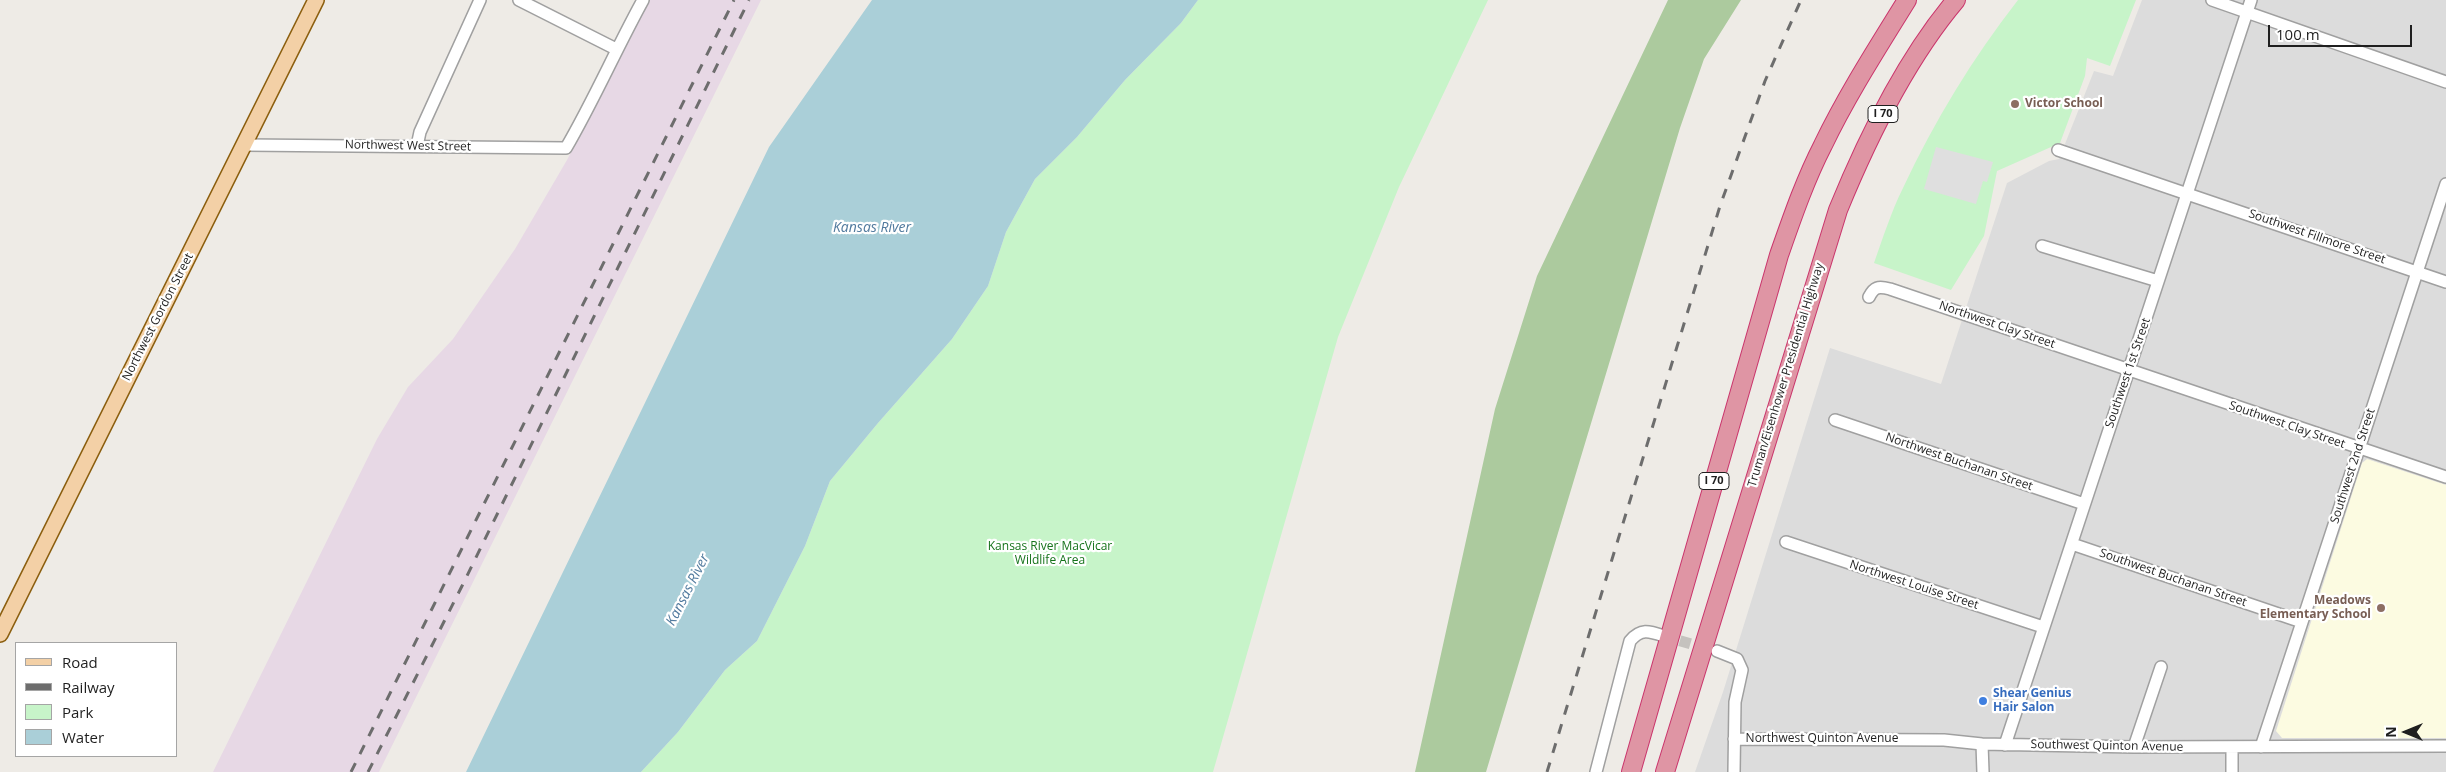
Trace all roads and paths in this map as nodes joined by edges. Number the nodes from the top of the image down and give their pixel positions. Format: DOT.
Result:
graph roads {
  1 [pos="316,0"];
  2 [pos="480,0"];
  3 [pos="519,0"];
  4 [pos="643,0"];
  5 [pos="1907,0"];
  6 [pos="1956,0"];
  7 [pos="2212,0"];
  8 [pos="2251,0"];
  9 [pos="2247,12"];
  10 [pos="616,50"];
  11 [pos="2446,82"];
  12 [pos="244,145"];
  13 [pos="417,146"];
  14 [pos="2058,150"];
  15 [pos="2446,184"];
  16 [pos="2187,193"];
  17 [pos="2042,246"];
  18 [pos="2416,272"];
  19 [pos="2158,281"];
  20 [pos="2446,282"];
  21 [pos="1869,297"];
  22 [pos="2129,370"];
  23 [pos="1835,420"];
  24 [pos="2358,449"];
  25 [pos="2446,477"];
  26 [pos="2084,504"];
  27 [pos="1786,542"];
  28 [pos="2072,544"];
  29 [pos="2302,622"];
  30 [pos="2043,627"];
  31 [pos="0,634"];
  32 [pos="1664,636"];
  33 [pos="1717,651"];
  34 [pos="2161,667"];
  35 [pos="1734,739"];
  36 [pos="1982,744"];
  37 [pos="2005,745"];
  38 [pos="2446,746"];
  39 [pos="2134,747"];
  40 [pos="2232,747"];
  41 [pos="2261,747"];
  42 [pos="1596,772"];
  43 [pos="1631,772"];
  44 [pos="1665,772"];
  45 [pos="1734,772"];
  46 [pos="1983,772"];
  47 [pos="2232,772"];
  1 -- 12 [label="main road, Northwest Gordon Street"];
  2 -- 13 [label="street"];
  3 -- 10 [label="street"];
  4 -- 10 [label="street"];
  5 -- 43 [label="highway, I 70"];
  6 -- 44 [label="highway, Truman/Eisenhower Presidential Highway / I 70"];
  7 -- 9 [label="street"];
  8 -- 9 [label="street, Southwest 1st Street"];
  9 -- 11 [label="street"];
  9 -- 16 [label="street, Southwest 1st Street"];
  10 -- 13 [label="street, Northwest West Street"];
  12 -- 13 [label="street, Northwest West Street"];
  12 -- 31 [label="main road, Northwest Gordon Street"];
  14 -- 16 [label="street, Southwest Fillmore Street"];
  15 -- 18 [label="street, Southwest 2nd Street"];
  16 -- 18 [label="street, Southwest Fillmore Street"];
  16 -- 19 [label="street, Southwest 1st Street"];
  17 -- 19 [label="street"];
  18 -- 20 [label="street, Southwest Fillmore Street"];
  18 -- 24 [label="street, Southwest 2nd Street"];
  19 -- 22 [label="street, Southwest 1st Street"];
  21 -- 22 [label="street, Northwest Clay Street"];
  22 -- 24 [label="street, Southwest Clay Street"];
  22 -- 26 [label="street, Southwest 1st Street"];
  23 -- 26 [label="street, Northwest Buchanan Street"];
  24 -- 25 [label="street, Southwest Clay Street"];
  24 -- 29 [label="street, Southwest 2nd Street"];
  26 -- 28 [label="street, Southwest 1st Street"];
  27 -- 30 [label="street, Northwest Louise Street"];
  28 -- 29 [label="street, Southwest Buchanan Street"];
  28 -- 30 [label="street, Southwest 1st Street"];
  29 -- 41 [label="street, Southwest 2nd Street"];
  30 -- 37 [label="street, Southwest 1st Street"];
  32 -- 42 [label="street"];
  33 -- 35 [label="street, Northwest Quinton Avenue"];
  34 -- 39 [label="street"];
  35 -- 36 [label="street, Northwest Quinton Avenue"];
  35 -- 45 [label="street"];
  36 -- 37 [label="street, Southwest Quinton Avenue"];
  36 -- 46 [label="street"];
  37 -- 39 [label="street, Southwest Quinton Avenue"];
  38 -- 41 [label="street, Southwest Quinton Avenue"];
  39 -- 40 [label="street, Southwest Quinton Avenue"];
  40 -- 41 [label="street, Southwest Quinton Avenue"];
  40 -- 47 [label="street"];
}
